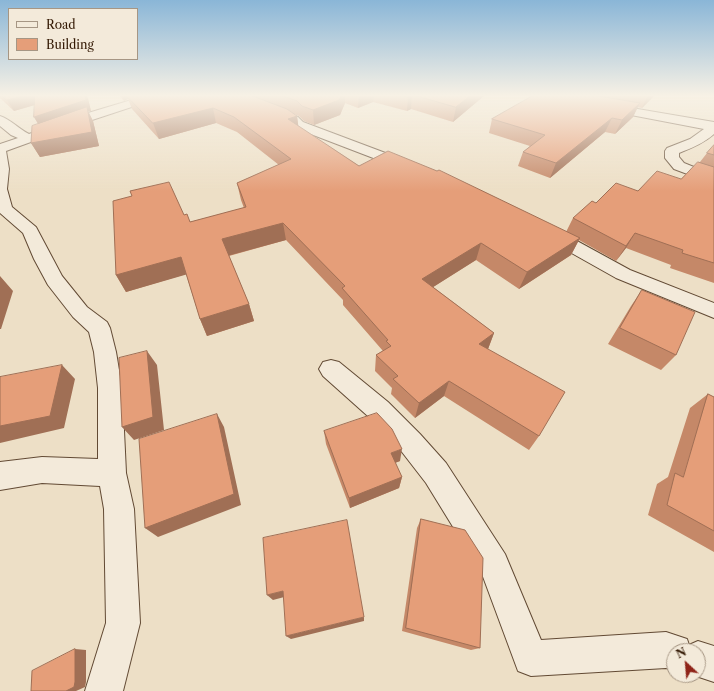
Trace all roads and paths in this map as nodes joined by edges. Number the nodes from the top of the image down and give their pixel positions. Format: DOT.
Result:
graph roads {
  1 [pos="9,127"];
  2 [pos="61,127"];
  3 [pos="305,127"];
  4 [pos="714,127"];
  5 [pos="30,139"];
  6 [pos="0,149"];
  7 [pos="0,153"];
  8 [pos="418,170"];
  9 [pos="714,180"];
  10 [pos="0,189"];
  11 [pos="538,226"];
  12 [pos="714,311"];
  13 [pos="331,369"];
  14 [pos="112,473"];
  15 [pos="0,476"];
  16 [pos="666,650"];
  17 [pos="104,691"];
  1 -- 5 [label="street"];
  2 -- 5 [label="street"];
  3 -- 8 [label="street"];
  4 -- 9 [label="street"];
  5 -- 6 [label="street"];
  7 -- 10 [label="street"];
  10 -- 14 [label="street"];
  11 -- 12 [label="street"];
  13 -- 16 [label="street"];
  14 -- 15 [label="street"];
  14 -- 17 [label="street"];
}
